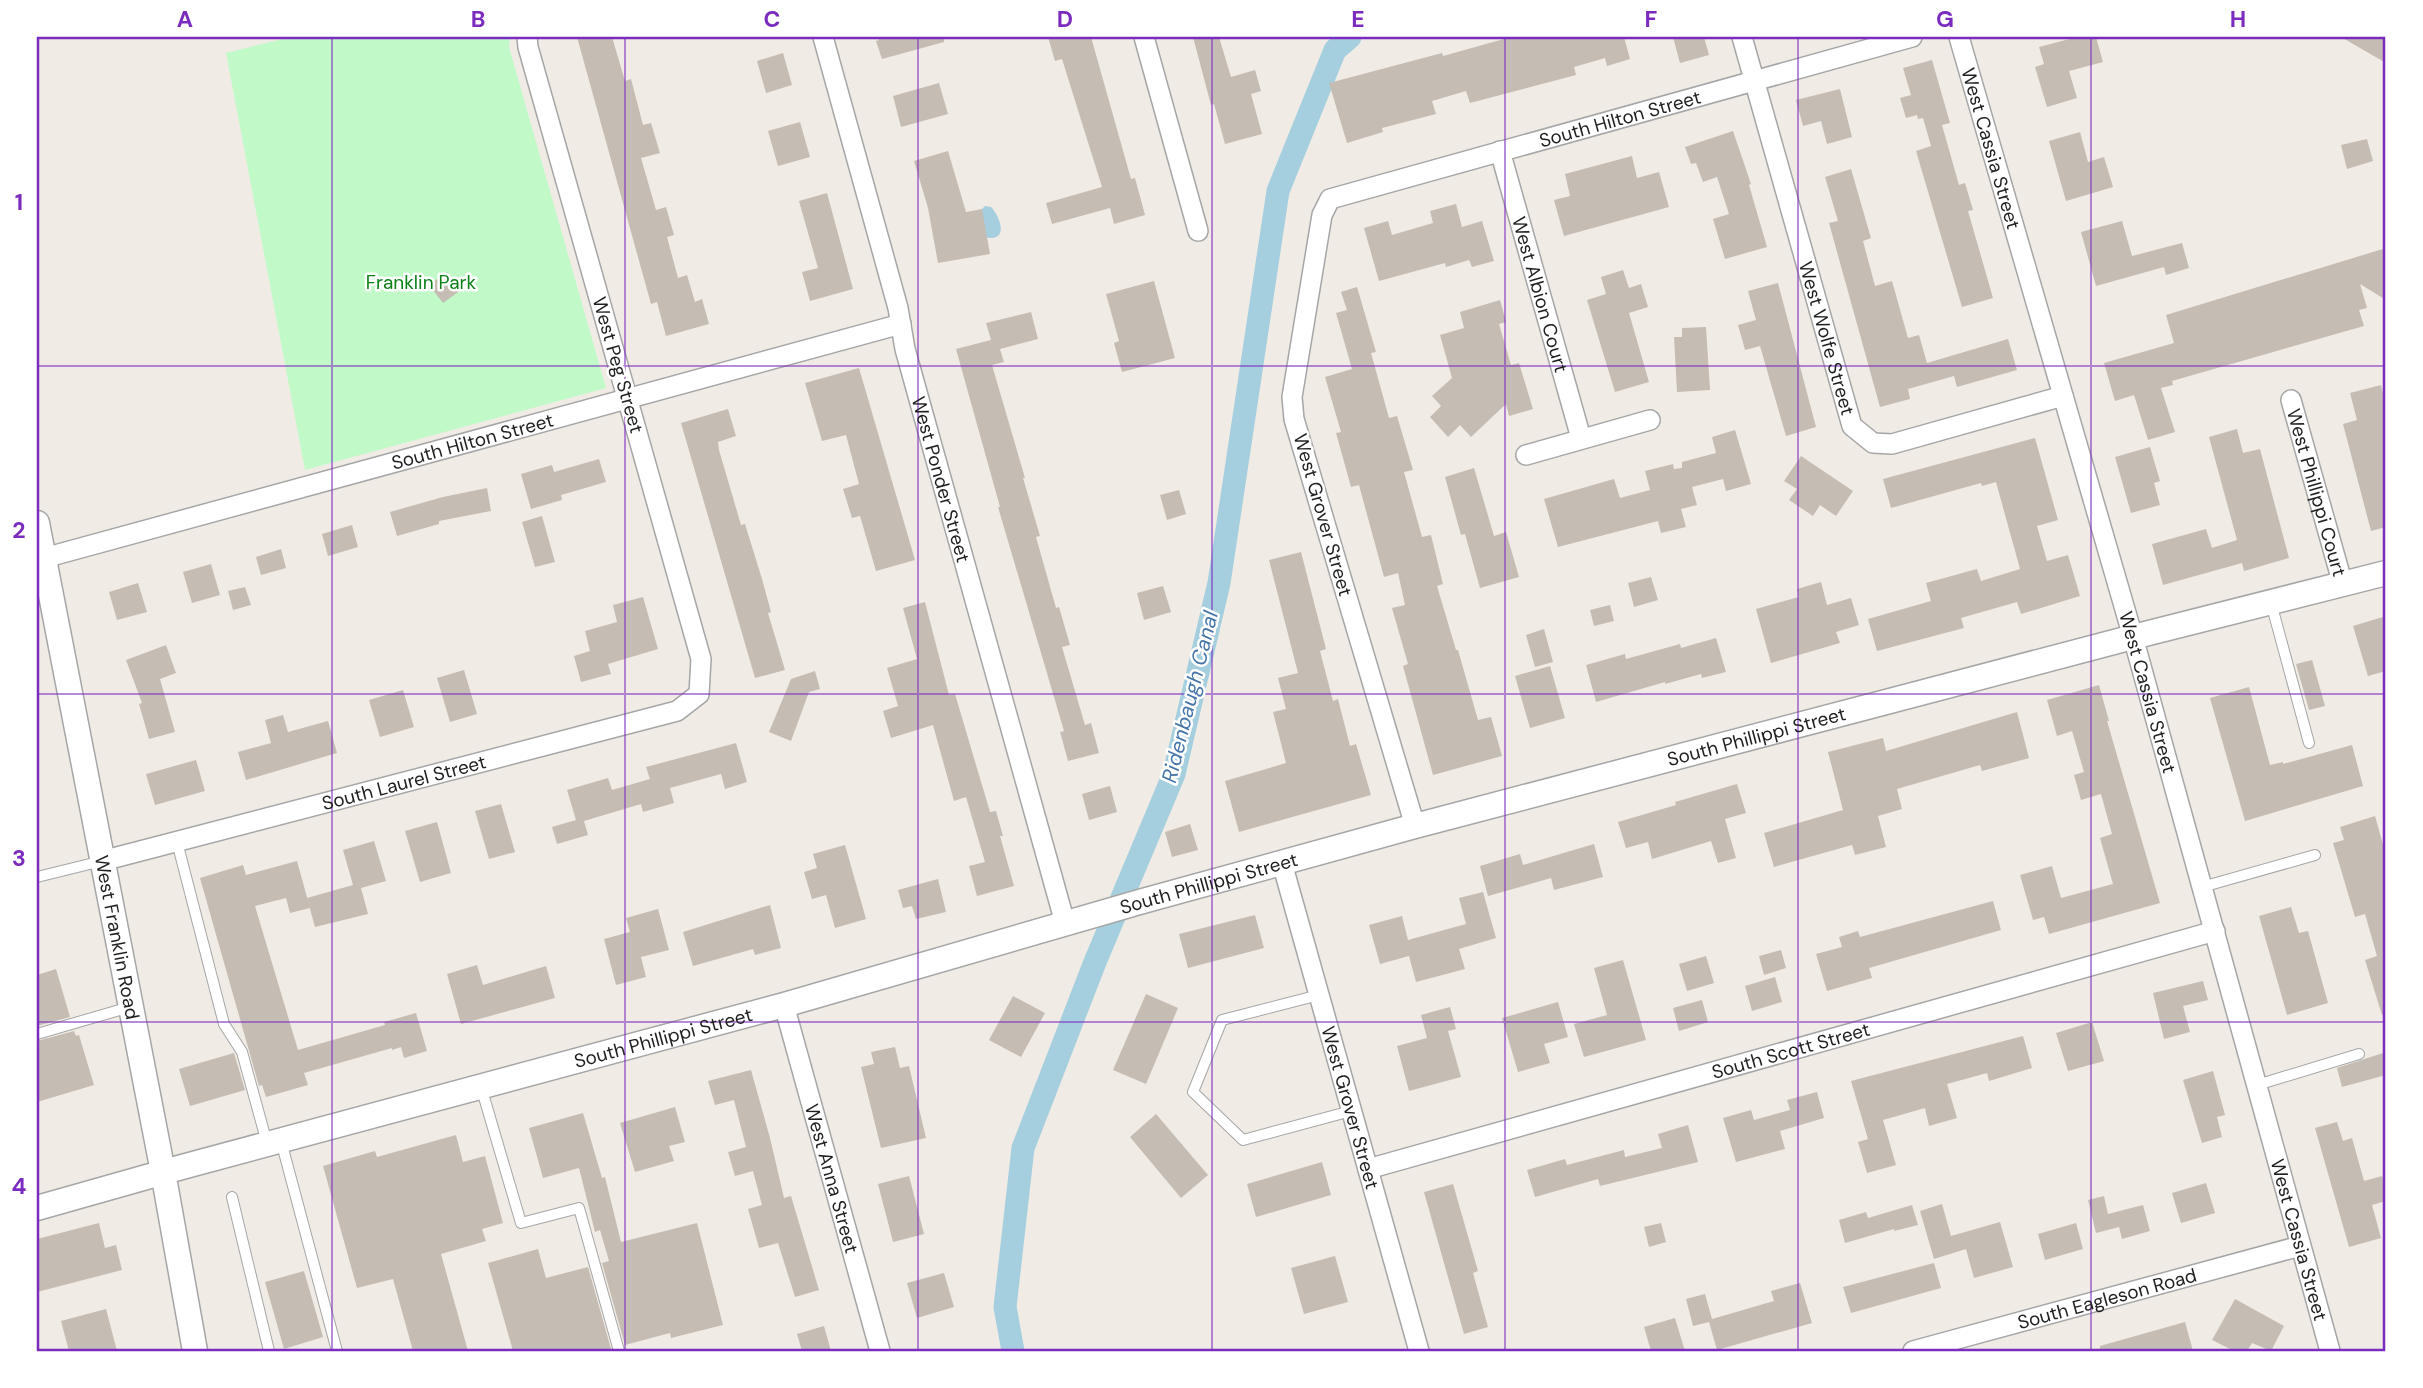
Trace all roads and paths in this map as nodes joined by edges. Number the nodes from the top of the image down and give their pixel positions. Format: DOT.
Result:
graph roads {
  1 [pos="527,37"];
  2 [pos="823,37"];
  3 [pos="1144,37"];
  4 [pos="1742,37"];
  5 [pos="1912,37"];
  6 [pos="1959,37"];
  7 [pos="1754,81"];
  8 [pos="1500,151"];
  9 [pos="1330,199"];
  10 [pos="1198,230"];
  11 [pos="901,324"];
  12 [pos="2063,396"];
  13 [pos="627,399"];
  14 [pos="2291,400"];
  15 [pos="1650,420"];
  16 [pos="1581,438"];
  17 [pos="1526,455"];
  18 [pos="37,523"];
  19 [pos="40,559"];
  20 [pos="2386,573"];
  21 [pos="2343,585"];
  22 [pos="2270,603"];
  23 [pos="2133,637"];
  24 [pos="699,694"];
  25 [pos="2309,743"];
  26 [pos="1415,826"];
  27 [pos="177,842"];
  28 [pos="2315,855"];
  29 [pos="102,861"];
  30 [pos="1282,863"];
  31 [pos="37,877"];
  32 [pos="2202,887"];
  33 [pos="1065,923"];
  34 [pos="2215,931"];
  35 [pos="1319,995"];
  36 [pos="784,1004"];
  37 [pos="131,1007"];
  38 [pos="37,1034"];
  39 [pos="2359,1054"];
  40 [pos="481,1086"];
  41 [pos="2257,1086"];
  42 [pos="1352,1111"];
  43 [pos="274,1142"];
  44 [pos="1368,1169"];
  45 [pos="163,1172"];
  46 [pos="232,1197"];
  47 [pos="37,1208"];
  48 [pos="2301,1246"];
  49 [pos="195,1351"];
  50 [pos="269,1351"];
  51 [pos="335,1351"];
  52 [pos="619,1351"];
  53 [pos="880,1351"];
  54 [pos="1419,1351"];
  55 [pos="1913,1351"];
  56 [pos="2330,1351"];
  1 -- 13 [label="street, West Peg Street"];
  2 -- 11 [label="street, West Ponder Street"];
  3 -- 10 [label="street"];
  4 -- 7 [label="street, West Wolfe Street"];
  5 -- 7 [label="street, South Hilton Street"];
  6 -- 12 [label="street, West Cassia Street"];
  7 -- 8 [label="street, South Hilton Street"];
  7 -- 12 [label="street, West Wolfe Street"];
  8 -- 9 [label="street, South Hilton Street"];
  8 -- 16 [label="street, West Albion Court"];
  9 -- 26 [label="street, West Grover Street"];
  11 -- 13 [label="street, South Hilton Street"];
  11 -- 33 [label="street, West Ponder Street"];
  12 -- 23 [label="street, West Cassia Street"];
  13 -- 19 [label="street, South Hilton Street"];
  13 -- 24 [label="street, West Peg Street"];
  14 -- 21 [label="street, West Phillippi Court"];
  15 -- 16 [label="street"];
  16 -- 17 [label="street"];
  18 -- 19 [label="street, West Franklin Road"];
  19 -- 29 [label="street, West Franklin Road"];
  20 -- 21 [label="street, South Phillippi Street"];
  21 -- 22 [label="street, South Phillippi Street"];
  22 -- 23 [label="street, South Phillippi Street"];
  22 -- 25 [label="lane"];
  23 -- 26 [label="street, South Phillippi Street"];
  23 -- 32 [label="street, West Cassia Street"];
  24 -- 27 [label="street, South Laurel Street"];
  26 -- 30 [label="street, South Phillippi Street"];
  27 -- 29 [label="street, South Laurel Street"];
  27 -- 43 [label="lane"];
  28 -- 32 [label="lane"];
  29 -- 31 [label="lane"];
  29 -- 37 [label="street, West Franklin Road"];
  30 -- 33 [label="street, South Phillippi Street"];
  30 -- 35 [label="street, West Grover Street"];
  32 -- 34 [label="street, West Cassia Street"];
  33 -- 36 [label="street, South Phillippi Street"];
  34 -- 41 [label="street, West Cassia Street"];
  34 -- 44 [label="street, South Scott Street"];
  35 -- 42 [label="street, West Grover Street"];
  35 -- 42 [label="lane"];
  36 -- 40 [label="street, South Phillippi Street"];
  36 -- 53 [label="street, West Anna Street"];
  37 -- 38 [label="lane"];
  37 -- 45 [label="street, West Franklin Road"];
  39 -- 41 [label="lane"];
  40 -- 43 [label="street, South Phillippi Street"];
  40 -- 52 [label="lane"];
  41 -- 48 [label="street, West Cassia Street"];
  42 -- 44 [label="street, West Grover Street"];
  43 -- 45 [label="street, South Phillippi Street"];
  43 -- 51 [label="lane"];
  44 -- 54 [label="street, West Grover Street"];
  45 -- 47 [label="street, South Phillippi Street"];
  45 -- 49 [label="street, West Franklin Road"];
  46 -- 50 [label="lane"];
  48 -- 55 [label="street, South Eagleson Road"];
  48 -- 56 [label="street, West Cassia Street"];
}
